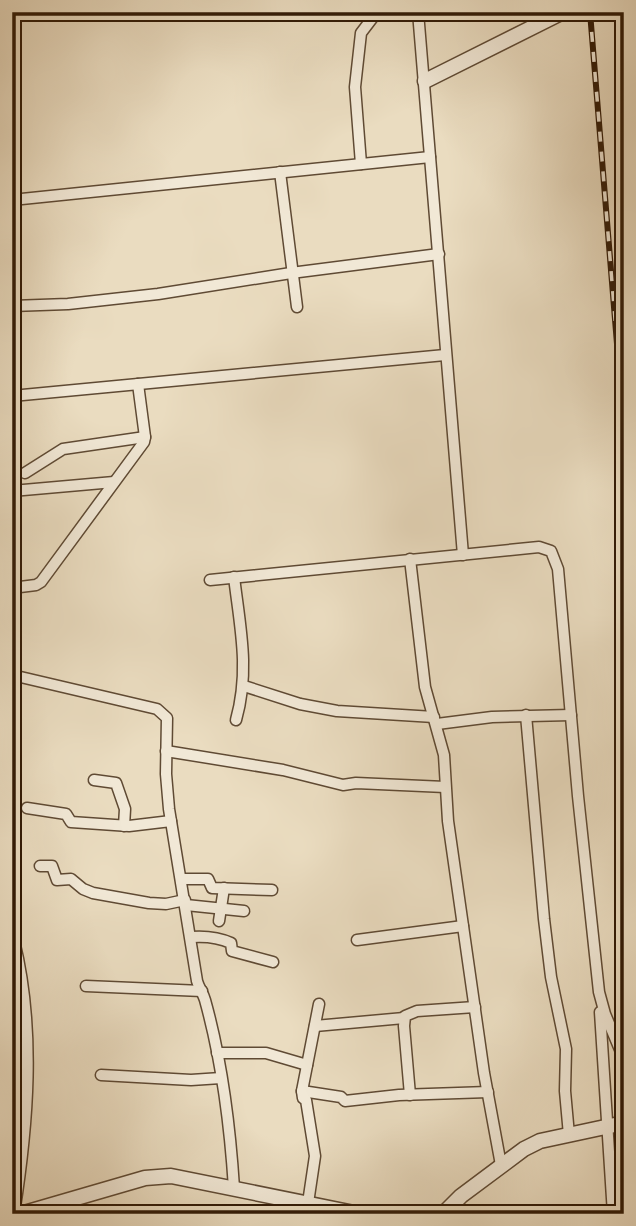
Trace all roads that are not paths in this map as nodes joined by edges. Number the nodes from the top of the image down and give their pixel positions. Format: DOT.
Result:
graph roads {
  1 [pos="377,12"];
  2 [pos="418,12"];
  3 [pos="564,12"];
  4 [pos="425,81"];
  5 [pos="430,157"];
  6 [pos="361,164"];
  7 [pos="280,172"];
  8 [pos="12,200"];
  9 [pos="439,254"];
  10 [pos="291,273"];
  11 [pos="12,306"];
  12 [pos="297,307"];
  13 [pos="446,355"];
  14 [pos="138,384"];
  15 [pos="12,396"];
  16 [pos="145,437"];
  17 [pos="25,473"];
  18 [pos="114,482"];
  19 [pos="12,491"];
  20 [pos="463,555"];
  21 [pos="410,559"];
  22 [pos="234,577"];
  23 [pos="210,580"];
  24 [pos="12,588"];
  25 [pos="12,675"];
  26 [pos="244,686"];
  27 [pos="526,715"];
  28 [pos="571,715"];
  29 [pos="236,720"];
  30 [pos="435,721"];
  31 [pos="166,751"];
  32 [pos="94,780"];
  33 [pos="445,787"];
  34 [pos="27,808"];
  35 [pos="171,821"];
  36 [pos="124,826"];
  37 [pos="40,866"];
  38 [pos="182,879"];
  39 [pos="224,888"];
  40 [pos="272,890"];
  41 [pos="186,903"];
  42 [pos="221,909"];
  43 [pos="244,911"];
  44 [pos="219,921"];
  45 [pos="463,926"];
  46 [pos="191,937"];
  47 [pos="357,940"];
  48 [pos="12,941"];
  49 [pos="273,962"];
  50 [pos="86,986"];
  51 [pos="202,990"];
  52 [pos="599,992"];
  53 [pos="319,1004"];
  54 [pos="475,1007"];
  55 [pos="18,1013"];
  56 [pos="404,1018"];
  57 [pos="315,1026"];
  58 [pos="217,1053"];
  59 [pos="624,1059"];
  60 [pos="307,1065"];
  61 [pos="101,1075"];
  62 [pos="221,1078"];
  63 [pos="302,1091"];
  64 [pos="488,1092"];
  65 [pos="410,1095"];
  66 [pos="624,1123"];
  67 [pos="608,1128"];
  68 [pos="569,1135"];
  69 [pos="500,1165"];
  70 [pos="234,1188"];
  71 [pos="308,1203"];
  72 [pos="448,1212"];
  73 [pos="12,1213"];
  74 [pos="21,1214"];
  75 [pos="359,1214"];
  76 [pos="613,1214"];
  1 -- 6 [label="street"];
  2 -- 4 [label="street"];
  3 -- 4 [label="street"];
  4 -- 5 [label="street"];
  5 -- 6 [label="street"];
  5 -- 9 [label="street"];
  6 -- 7 [label="street"];
  7 -- 8 [label="street"];
  7 -- 10 [label="street"];
  9 -- 10 [label="street"];
  9 -- 13 [label="street"];
  10 -- 11 [label="street"];
  10 -- 12 [label="street"];
  13 -- 14 [label="street"];
  13 -- 20 [label="street"];
  14 -- 15 [label="street"];
  14 -- 16 [label="street"];
  16 -- 17 [label="street"];
  16 -- 18 [label="street"];
  18 -- 19 [label="street"];
  18 -- 24 [label="street"];
  20 -- 21 [label="street"];
  20 -- 28 [label="street"];
  21 -- 22 [label="street"];
  21 -- 30 [label="street"];
  22 -- 23 [label="street"];
  22 -- 26 [label="street"];
  25 -- 31 [label="street"];
  26 -- 29 [label="street"];
  26 -- 30 [label="street"];
  27 -- 28 [label="street"];
  27 -- 30 [label="street"];
  27 -- 68 [label="street"];
  28 -- 52 [label="street"];
  30 -- 33 [label="street"];
  31 -- 33 [label="street"];
  31 -- 35 [label="street"];
  32 -- 36 [label="street"];
  33 -- 45 [label="street"];
  34 -- 36 [label="street"];
  35 -- 36 [label="street"];
  35 -- 38 [label="street"];
  37 -- 41 [label="street"];
  38 -- 39 [label="street"];
  38 -- 41 [label="street"];
  39 -- 40 [label="street"];
  39 -- 42 [label="street"];
  41 -- 42 [label="street"];
  41 -- 46 [label="street"];
  42 -- 43 [label="street"];
  42 -- 44 [label="street"];
  45 -- 47 [label="street"];
  45 -- 54 [label="street"];
  46 -- 49 [label="street"];
  46 -- 51 [label="street"];
  48 -- 55 [label="street"];
  50 -- 51 [label="street"];
  51 -- 58 [label="street"];
  52 -- 59 [label="street"];
  52 -- 67 [label="street"];
  53 -- 57 [label="street"];
  54 -- 56 [label="street"];
  54 -- 64 [label="street"];
  55 -- 73 [label="street"];
  56 -- 57 [label="street"];
  56 -- 65 [label="street"];
  57 -- 60 [label="street"];
  58 -- 60 [label="street"];
  58 -- 62 [label="street"];
  60 -- 63 [label="street"];
  61 -- 62 [label="street"];
  62 -- 70 [label="street"];
  63 -- 65 [label="street"];
  63 -- 71 [label="street"];
  64 -- 65 [label="street"];
  64 -- 69 [label="street"];
  66 -- 67 [label="street"];
  67 -- 68 [label="street"];
  67 -- 76 [label="street"];
  68 -- 69 [label="street"];
  69 -- 72 [label="street"];
  70 -- 71 [label="street"];
  70 -- 74 [label="street"];
  71 -- 75 [label="street"];
}
